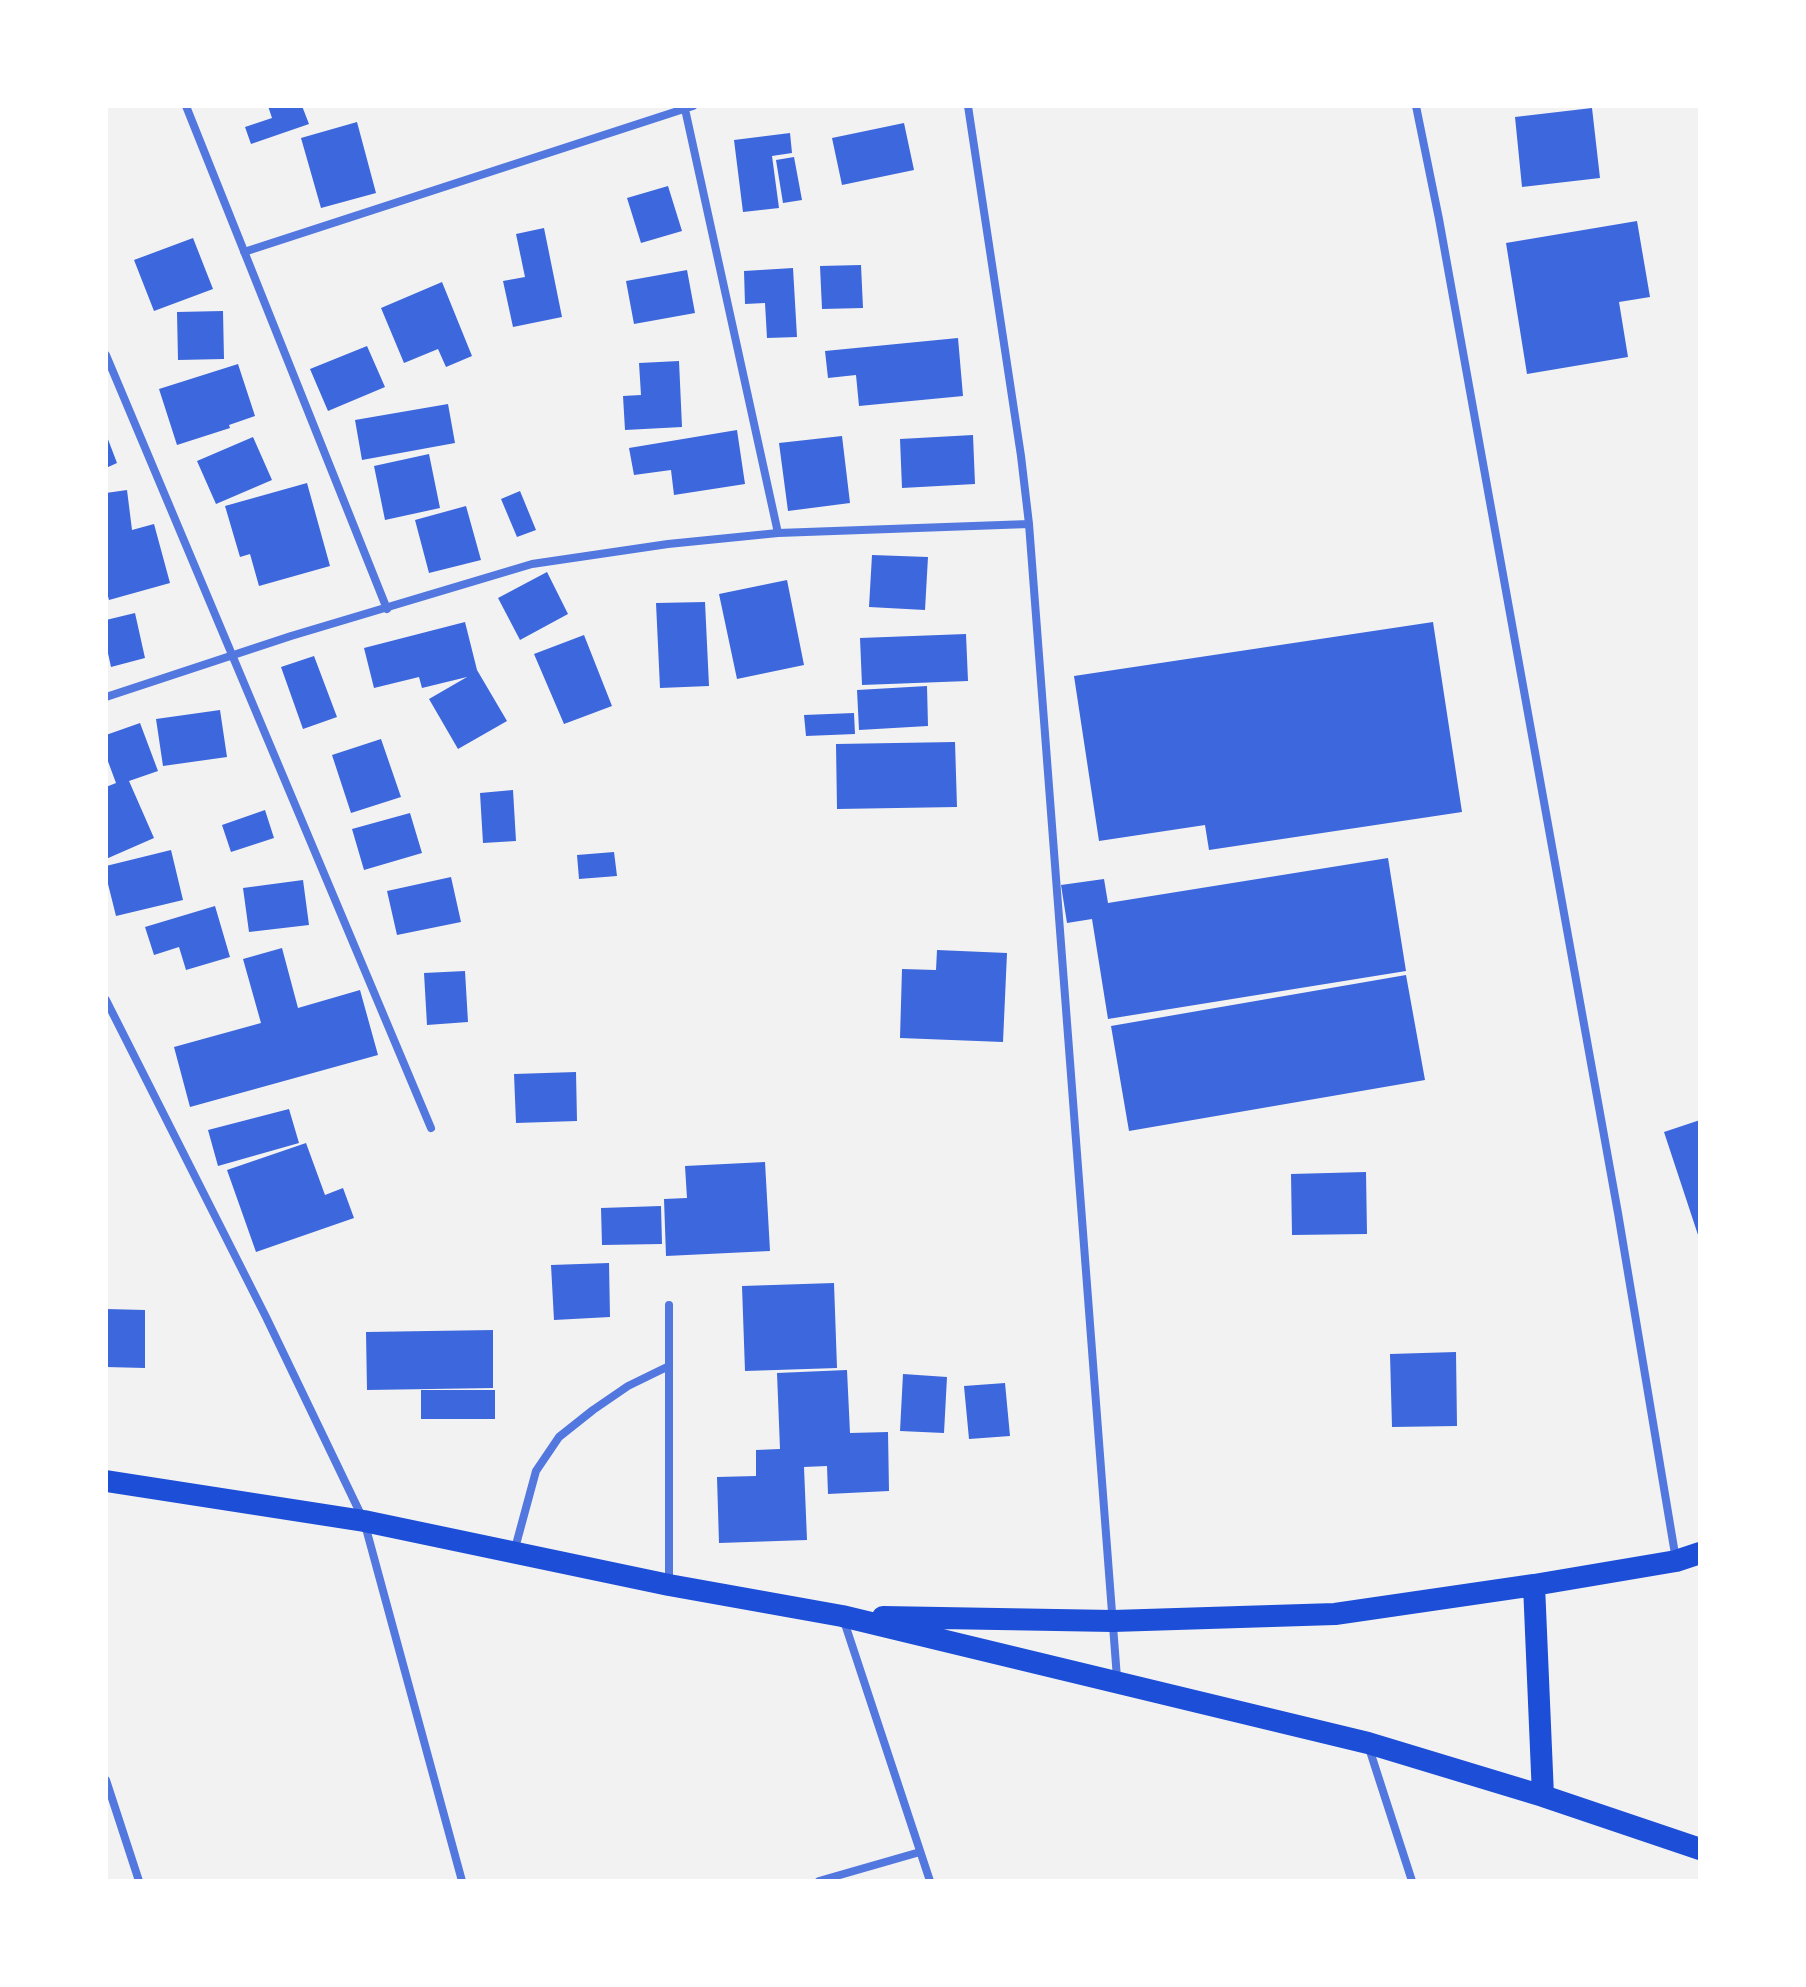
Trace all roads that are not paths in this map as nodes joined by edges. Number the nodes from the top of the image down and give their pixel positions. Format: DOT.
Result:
graph roads {
  1 [pos="186,106"];
  2 [pos="968,106"];
  3 [pos="1416,106"];
  4 [pos="689,107"];
  5 [pos="244,252"];
  6 [pos="106,355"];
  7 [pos="1029,524"];
  8 [pos="778,533"];
  9 [pos="387,609"];
  10 [pos="232,656"];
  11 [pos="106,697"];
  12 [pos="106,1000"];
  13 [pos="431,1128"];
  14 [pos="669,1305"];
  15 [pos="669,1366"];
  16 [pos="106,1481"];
  17 [pos="364,1521"];
  18 [pos="514,1552"];
  19 [pos="1700,1553"];
  20 [pos="1676,1561"];
  21 [pos="669,1585"];
  22 [pos="1534,1585"];
  23 [pos="842,1616"];
  24 [pos="1113,1621"];
  25 [pos="1118,1683"];
  26 [pos="1368,1743"];
  27 [pos="106,1780"];
  28 [pos="1543,1796"];
  29 [pos="1700,1849"];
  30 [pos="920,1852"];
  31 [pos="139,1881"];
  32 [pos="462,1881"];
  33 [pos="819,1881"];
  34 [pos="930,1881"];
  35 [pos="1412,1881"];
  1 -- 5 [label="street"];
  2 -- 7 [label="street"];
  3 -- 20 [label="street"];
  4 -- 5 [label="street"];
  4 -- 8 [label="street"];
  5 -- 9 [label="street"];
  6 -- 10 [label="street"];
  7 -- 8 [label="street"];
  7 -- 24 [label="street"];
  8 -- 9 [label="street"];
  9 -- 10 [label="street"];
  10 -- 11 [label="street"];
  10 -- 13 [label="street"];
  12 -- 17 [label="street"];
  14 -- 15 [label="street"];
  15 -- 18 [label="street"];
  15 -- 21 [label="street"];
  16 -- 17 [label="highway"];
  17 -- 18 [label="highway"];
  17 -- 32 [label="street"];
  18 -- 21 [label="highway"];
  19 -- 20 [label="highway"];
  20 -- 22 [label="highway"];
  21 -- 23 [label="highway"];
  22 -- 24 [label="highway"];
  22 -- 28 [label="highway"];
  23 -- 24 [label="highway"];
  23 -- 25 [label="highway"];
  23 -- 30 [label="street"];
  24 -- 25 [label="street"];
  25 -- 26 [label="highway"];
  26 -- 28 [label="highway"];
  26 -- 35 [label="street"];
  27 -- 31 [label="street"];
  28 -- 29 [label="highway"];
  30 -- 33 [label="street"];
  30 -- 34 [label="street"];
}
